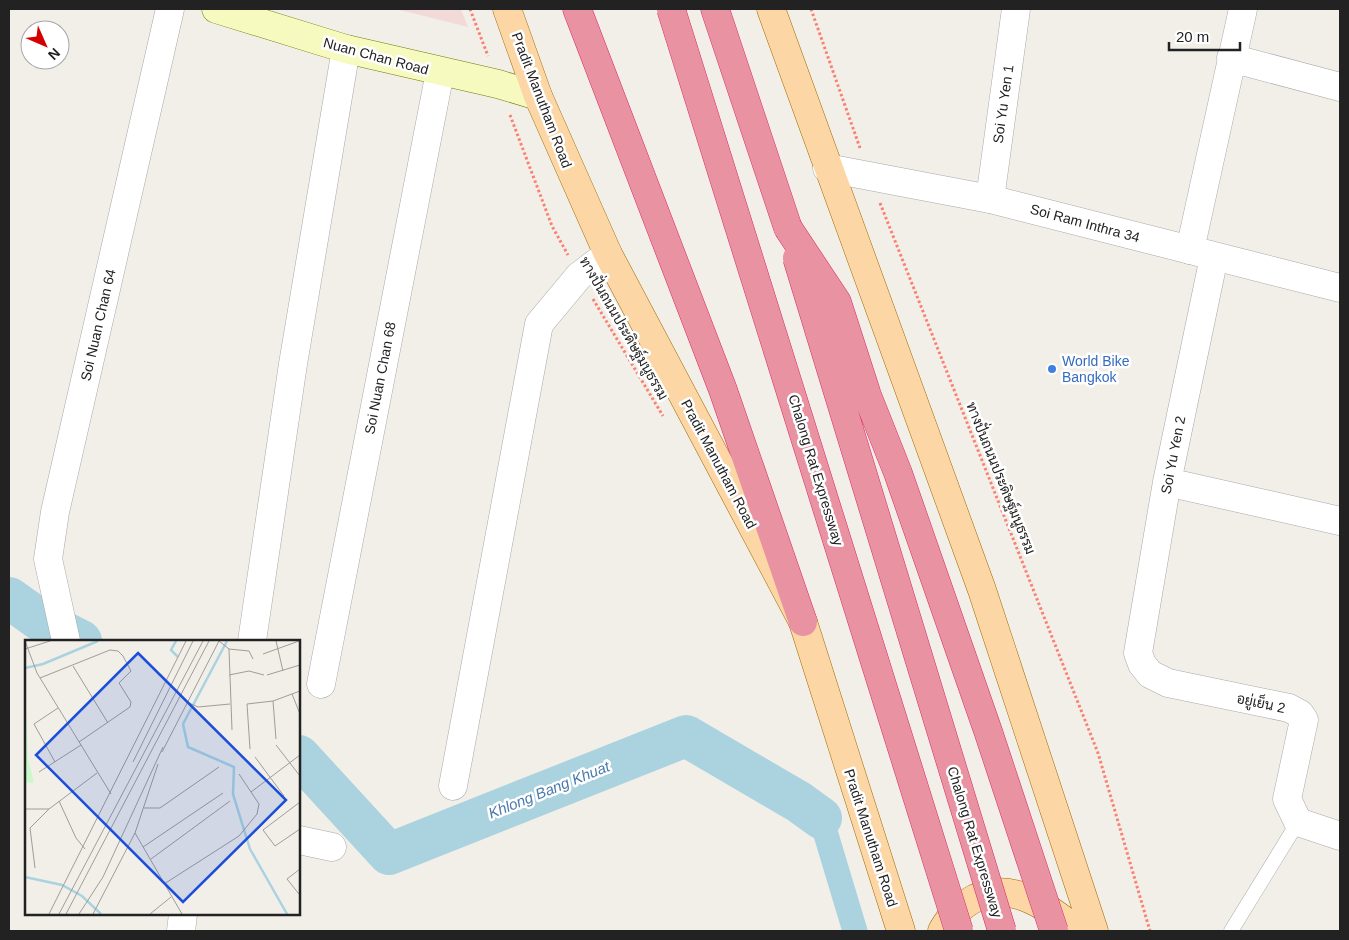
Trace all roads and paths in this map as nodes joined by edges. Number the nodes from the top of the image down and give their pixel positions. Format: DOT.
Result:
graph roads {
  1 [pos="170,9"];
  2 [pos="216,9"];
  3 [pos="470,9"];
  4 [pos="507,9"];
  5 [pos="577,9"];
  6 [pos="671,9"];
  7 [pos="715,9"];
  8 [pos="771,9"];
  9 [pos="811,9"];
  10 [pos="1016,9"];
  11 [pos="1242,9"];
  12 [pos="346,49"];
  13 [pos="1231,58"];
  14 [pos="440,72"];
  15 [pos="498,84"];
  16 [pos="1340,87"];
  17 [pos="538,96"];
  18 [pos="827,168"];
  19 [pos="870,176"];
  20 [pos="990,199"];
  21 [pos="788,228"];
  22 [pos="608,254"];
  23 [pos="1202,254"];
  24 [pos="579,276"];
  25 [pos="1340,288"];
  26 [pos="664,419"];
  27 [pos="1167,482"];
  28 [pos="1340,521"];
  29 [pos="803,622"];
  30 [pos="66,640"];
  31 [pos="252,640"];
  32 [pos="1138,653"];
  33 [pos="321,684"];
  34 [pos="454,786"];
  35 [pos="1298,822"];
  36 [pos="1340,836"];
  37 [pos="300,840"];
  38 [pos="332,847"];
  39 [pos="183,915"];
  40 [pos="181,931"];
  41 [pos="901,931"];
  42 [pos="942,931"];
  43 [pos="959,931"];
  44 [pos="1002,931"];
  45 [pos="1054,931"];
  46 [pos="1078,931"];
  47 [pos="1094,931"];
  48 [pos="1150,931"];
  49 [pos="1231,931"];
  1 -- 30 [label="street, Soi Nuan Chan 64"];
  2 -- 12 [label="main road, Nuan Chan Road"];
  3 -- 15 [label="path, ทางปั่นถนนประดิษฐ์มนูธรรม"];
  4 -- 17 [label="main road, Pradit Manutham Road"];
  5 -- 29 [label="highway"];
  6 -- 43 [label="highway, Chalong Rat Expressway, bridge"];
  7 -- 21 [label="highway, Chalong Rat Expressway"];
  8 -- 18 [label="main road"];
  9 -- 19 [label="path, ทางปั่นถนนประดิษฐ์มนูธรรม"];
  10 -- 20 [label="street, Soi Yu Yen 1"];
  11 -- 13 [label="street, Soi Yu Yen 2"];
  12 -- 14 [label="main road, Nuan Chan Road"];
  12 -- 31 [label="street"];
  13 -- 16 [label="street"];
  13 -- 23 [label="street, Soi Yu Yen 2"];
  14 -- 15 [label="main road, Nuan Chan Road"];
  14 -- 33 [label="street, Soi Nuan Chan 68"];
  15 -- 17 [label="main road, Nuan Chan Road"];
  15 -- 24 [label="path, ทางปั่นถนนประดิษฐ์มนูธรรม"];
  17 -- 22 [label="main road, Pradit Manutham Road"];
  18 -- 19 [label="street, Soi Ram Inthra 34"];
  18 -- 47 [label="main road"];
  19 -- 20 [label="street, Soi Ram Inthra 34"];
  19 -- 48 [label="path, ทางปั่นถนนประดิษฐ์มนูธรรม"];
  20 -- 23 [label="street, Soi Ram Inthra 34"];
  21 -- 44 [label="highway, Chalong Rat Expressway, bridge"];
  21 -- 45 [label="highway, bridge"];
  22 -- 24 [label="street"];
  22 -- 29 [label="main road, Pradit Manutham Road"];
  23 -- 25 [label="street, Soi Ram Inthra 34"];
  23 -- 27 [label="street, Soi Yu Yen 2"];
  24 -- 26 [label="path, ทางปั่นถนนประดิษฐ์มนูธรรม"];
  24 -- 34 [label="street"];
  27 -- 28 [label="street"];
  27 -- 32 [label="street, Soi Yu Yen 2"];
  29 -- 41 [label="main road, Pradit Manutham Road"];
  32 -- 35 [label="street, อยู่เย็น 2"];
  35 -- 36 [label="street"];
  35 -- 49 [label="lane"];
  37 -- 38 [label="street"];
  39 -- 40 [label="street"];
  42 -- 46 [label="main road"];
}
